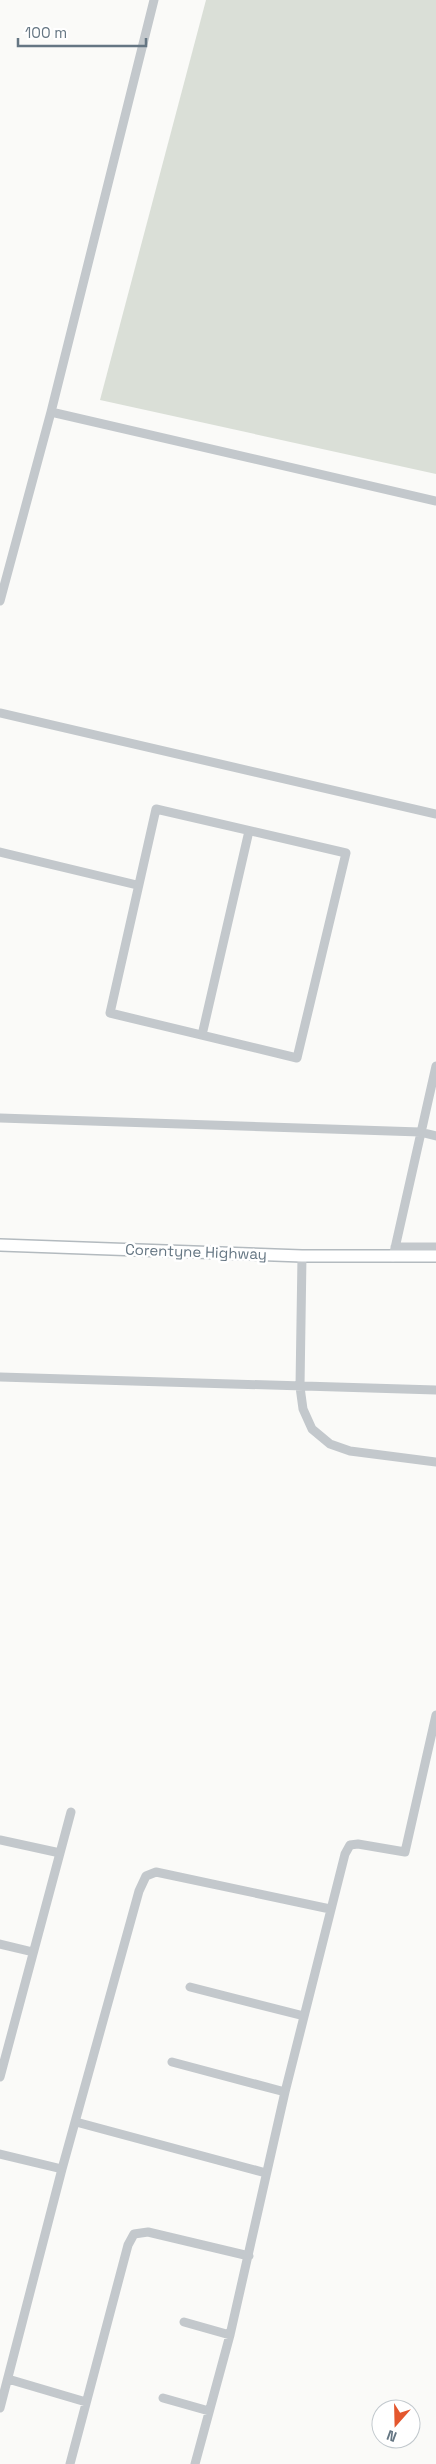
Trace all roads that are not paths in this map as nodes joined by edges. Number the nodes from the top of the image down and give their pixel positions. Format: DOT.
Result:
graph roads {
  1 [pos="154,0"];
  2 [pos="51,412"];
  3 [pos="436,501"];
  4 [pos="0,601"];
  5 [pos="0,713"];
  6 [pos="436,814"];
  7 [pos="249,831"];
  8 [pos="0,852"];
  9 [pos="137,885"];
  10 [pos="202,1035"];
  11 [pos="436,1066"];
  12 [pos="0,1118"];
  13 [pos="420,1132"];
  14 [pos="436,1136"];
  15 [pos="0,1245"];
  16 [pos="436,1247"];
  17 [pos="394,1252"];
  18 [pos="302,1256"];
  19 [pos="436,1256"];
  20 [pos="0,1377"];
  21 [pos="300,1387"];
  22 [pos="436,1390"];
  23 [pos="436,1462"];
  24 [pos="436,1715"];
  25 [pos="71,1812"];
  26 [pos="0,1840"];
  27 [pos="60,1853"];
  28 [pos="330,1909"];
  29 [pos="0,1944"];
  30 [pos="33,1952"];
  31 [pos="190,1987"];
  32 [pos="304,2016"];
  33 [pos="172,2062"];
  34 [pos="0,2077"];
  35 [pos="285,2092"];
  36 [pos="76,2122"];
  37 [pos="0,2154"];
  38 [pos="62,2169"];
  39 [pos="266,2173"];
  40 [pos="249,2256"];
  41 [pos="184,2322"];
  42 [pos="230,2335"];
  43 [pos="8,2379"];
  44 [pos="163,2398"];
  45 [pos="86,2402"];
  46 [pos="0,2408"];
  47 [pos="209,2411"];
  48 [pos="70,2464"];
  49 [pos="195,2464"];
  1 -- 2 [label="street"];
  2 -- 3 [label="street"];
  2 -- 4 [label="street"];
  5 -- 6 [label="street"];
  7 -- 9 [label="street"];
  7 -- 10 [label="street"];
  7 -- 10 [label="street"];
  8 -- 9 [label="street"];
  9 -- 10 [label="street"];
  11 -- 13 [label="street"];
  12 -- 13 [label="street"];
  13 -- 14 [label="street"];
  13 -- 17 [label="street"];
  15 -- 18 [label="main road, Corentyne Highway"];
  16 -- 17 [label="street"];
  17 -- 18 [label="main road, Corentyne Highway"];
  17 -- 19 [label="main road, Corentyne Highway"];
  18 -- 21 [label="street"];
  20 -- 21 [label="street"];
  21 -- 22 [label="street"];
  21 -- 23 [label="street"];
  24 -- 28 [label="street"];
  25 -- 27 [label="street"];
  26 -- 27 [label="street"];
  27 -- 30 [label="street"];
  28 -- 32 [label="street"];
  28 -- 36 [label="street"];
  29 -- 30 [label="street"];
  30 -- 34 [label="street"];
  31 -- 32 [label="street"];
  32 -- 35 [label="street"];
  33 -- 35 [label="street"];
  35 -- 39 [label="street"];
  36 -- 38 [label="street"];
  36 -- 39 [label="street"];
  37 -- 38 [label="street"];
  38 -- 43 [label="street"];
  39 -- 40 [label="street"];
  40 -- 42 [label="street"];
  40 -- 45 [label="street"];
  41 -- 42 [label="street"];
  42 -- 47 [label="street"];
  43 -- 45 [label="street"];
  43 -- 46 [label="street"];
  44 -- 47 [label="street"];
  45 -- 48 [label="street"];
  47 -- 49 [label="street"];
}
